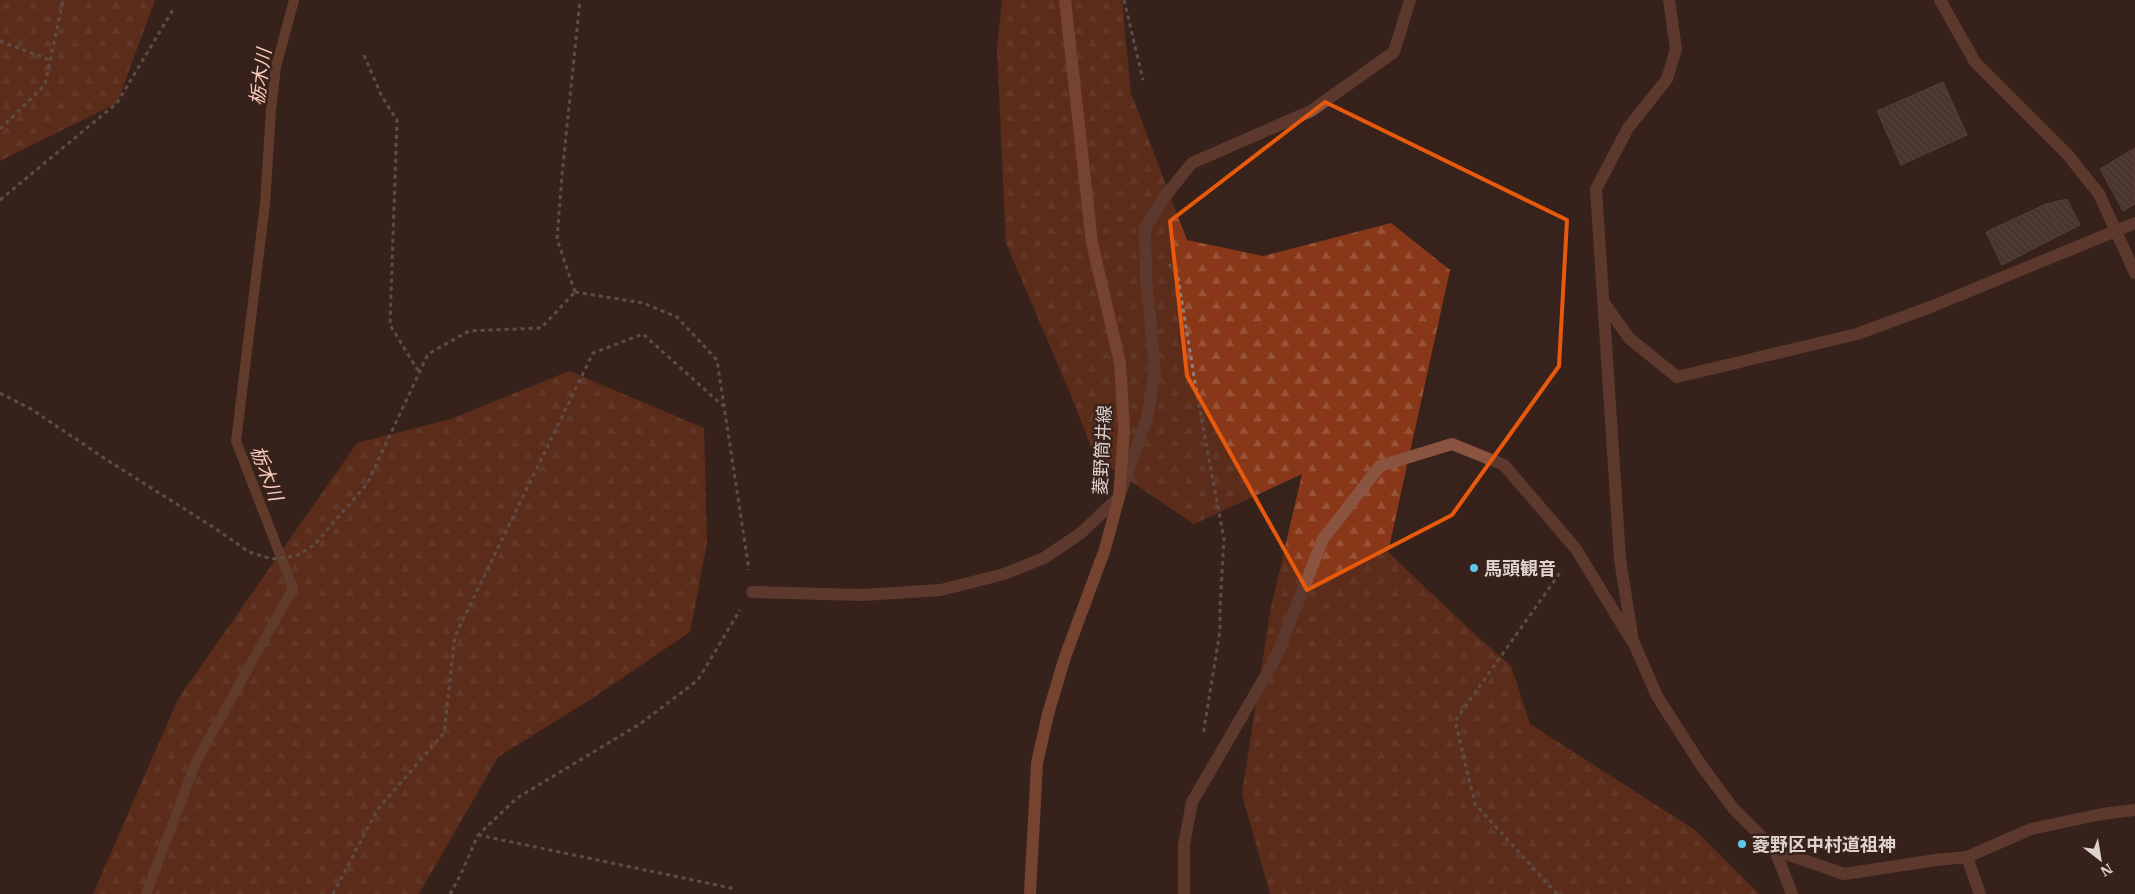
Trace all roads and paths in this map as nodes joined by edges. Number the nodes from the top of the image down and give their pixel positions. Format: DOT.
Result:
graph roads {
  1 [pos="63,0"];
  2 [pos="580,0"];
  3 [pos="1065,0"];
  4 [pos="1124,0"];
  5 [pos="1410,0"];
  6 [pos="1669,0"];
  7 [pos="1940,0"];
  8 [pos="174,8"];
  9 [pos="0,41"];
  10 [pos="364,55"];
  11 [pos="50,60"];
  12 [pos="1143,80"];
  13 [pos="0,129"];
  14 [pos="0,200"];
  15 [pos="2135,222"];
  16 [pos="2116,231"];
  17 [pos="1167,261"];
  18 [pos="2135,273"];
  19 [pos="575,292"];
  20 [pos="1604,303"];
  21 [pos="419,373"];
  22 [pos="0,393"];
  23 [pos="724,406"];
  24 [pos="1119,497"];
  25 [pos="1576,549"];
  26 [pos="752,592"];
  27 [pos="1633,641"];
  28 [pos="1201,745"];
  29 [pos="2135,810"];
  30 [pos="478,835"];
  31 [pos="1774,850"];
  32 [pos="1966,857"];
  33 [pos="736,889"];
  34 [pos="334,894"];
  35 [pos="450,894"];
  36 [pos="1030,894"];
  37 [pos="1184,894"];
  38 [pos="1557,894"];
  39 [pos="1792,894"];
  40 [pos="1980,894"];
  1 -- 11 [label="path"];
  2 -- 19 [label="path"];
  3 -- 24 [label="main road, 菱野筒井線"];
  4 -- 12 [label="path"];
  5 -- 24 [label="street"];
  6 -- 20 [label="street"];
  7 -- 16 [label="street"];
  8 -- 14 [label="path"];
  9 -- 11 [label="path"];
  10 -- 21 [label="path"];
  11 -- 13 [label="path"];
  15 -- 16 [label="street"];
  16 -- 18 [label="street"];
  16 -- 20 [label="street"];
  17 -- 28 [label="path"];
  19 -- 21 [label="path"];
  19 -- 23 [label="path"];
  20 -- 27 [label="street"];
  21 -- 22 [label="path"];
  23 -- 26 [label="path"];
  23 -- 34 [label="path"];
  24 -- 26 [label="street"];
  24 -- 36 [label="main road, 菱野筒井線"];
  25 -- 27 [label="street"];
  25 -- 37 [label="street"];
  25 -- 38 [label="path"];
  26 -- 30 [label="path"];
  27 -- 31 [label="street"];
  29 -- 32 [label="street"];
  30 -- 33 [label="path"];
  30 -- 35 [label="path"];
  31 -- 32 [label="street"];
  31 -- 39 [label="street"];
  32 -- 40 [label="street"];
}
